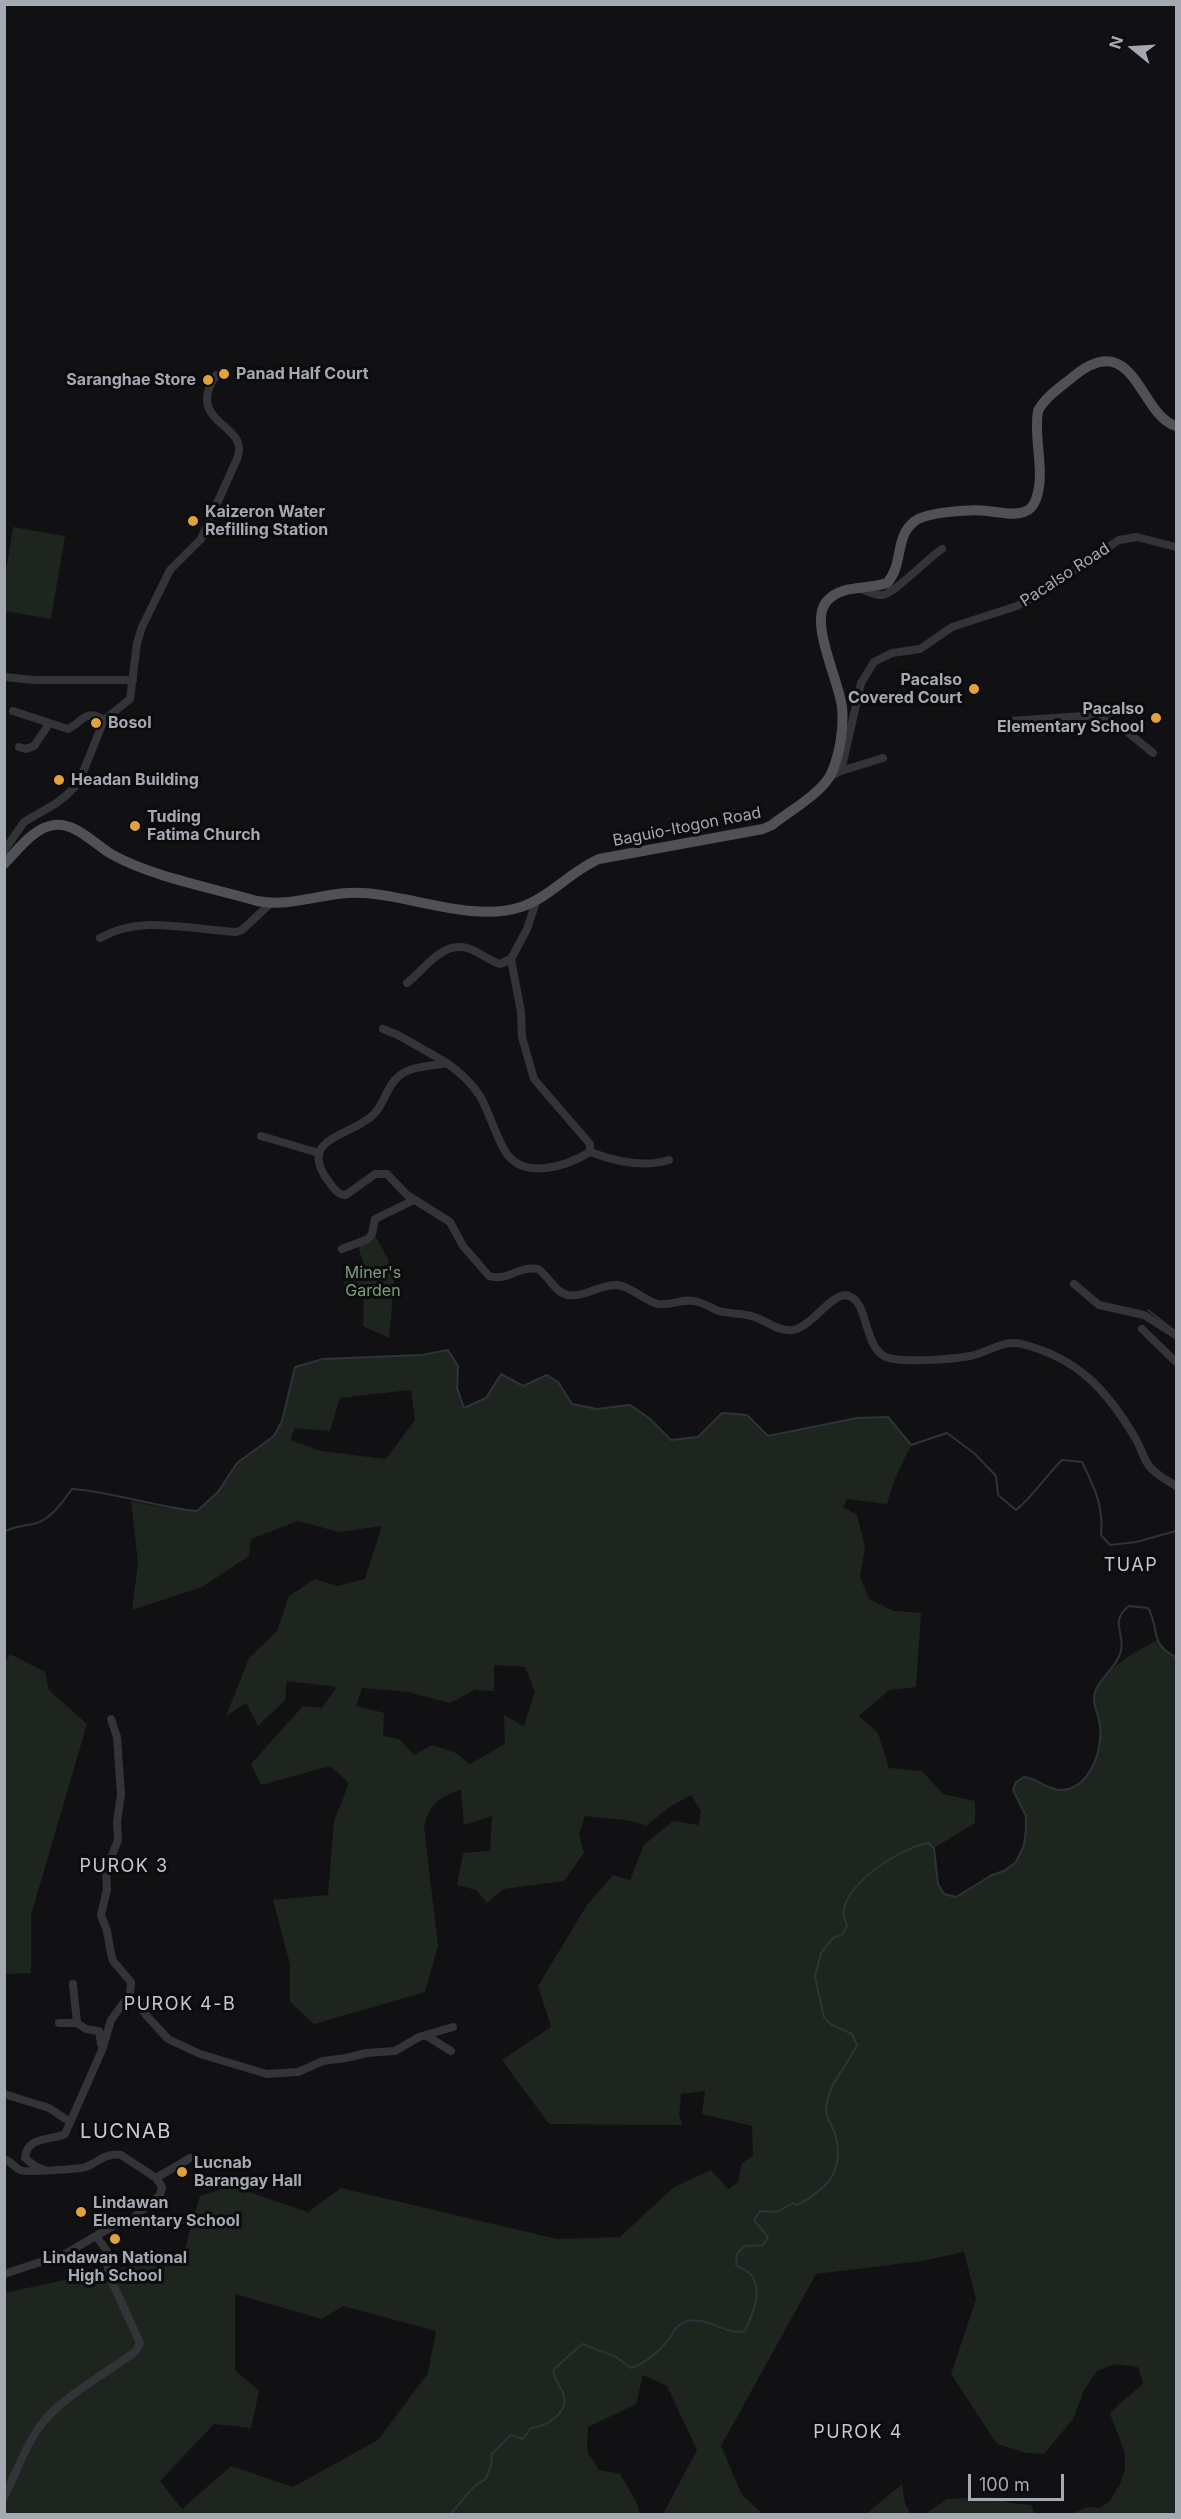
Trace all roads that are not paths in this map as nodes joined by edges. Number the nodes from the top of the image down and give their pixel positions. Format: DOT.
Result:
graph roads {
  1 [pos="216,375"];
  2 [pos="1176,426"];
  3 [pos="1176,547"];
  4 [pos="942,549"];
  5 [pos="858,588"];
  6 [pos="4,677"];
  7 [pos="133,680"];
  8 [pos="13,711"];
  9 [pos="1114,712"];
  10 [pos="1098,716"];
  11 [pos="104,720"];
  12 [pos="49,724"];
  13 [pos="1006,724"];
  14 [pos="19,747"];
  15 [pos="1153,753"];
  16 [pos="883,758"];
  17 [pos="836,774"];
  18 [pos="4,851"];
  19 [pos="4,864"];
  20 [pos="537,899"];
  21 [pos="271,903"];
  22 [pos="100,938"];
  23 [pos="511,958"];
  24 [pos="407,983"];
  25 [pos="383,1029"];
  26 [pos="447,1063"];
  27 [pos="261,1136"];
  28 [pos="590,1152"];
  29 [pos="319,1153"];
  30 [pos="669,1160"];
  31 [pos="414,1200"];
  32 [pos="342,1249"];
  33 [pos="1074,1284"];
  34 [pos="1142,1329"];
  35 [pos="1176,1335"];
  36 [pos="1176,1362"];
  37 [pos="1176,1486"];
  38 [pos="111,1719"];
  39 [pos="73,1984"];
  40 [pos="128,2000"];
  41 [pos="59,2023"];
  42 [pos="77,2023"];
  43 [pos="453,2027"];
  44 [pos="427,2036"];
  45 [pos="102,2050"];
  46 [pos="451,2051"];
  47 [pos="4,2094"];
  48 [pos="70,2122"];
  49 [pos="190,2158"];
  50 [pos="4,2159"];
  51 [pos="44,2170"];
  52 [pos="156,2178"];
  53 [pos="96,2236"];
  54 [pos="4,2274"];
  55 [pos="4,2497"];
  1 -- 7 [label="street"];
  2 -- 5 [label="main road"];
  3 -- 17 [label="street, Pacalso Road"];
  4 -- 5 [label="street"];
  5 -- 17 [label="main road"];
  6 -- 7 [label="street"];
  7 -- 11 [label="street"];
  8 -- 12 [label="street"];
  9 -- 10 [label="street"];
  10 -- 13 [label="street"];
  10 -- 15 [label="street"];
  11 -- 12 [label="street"];
  11 -- 18 [label="street"];
  12 -- 14 [label="street"];
  16 -- 17 [label="street"];
  17 -- 20 [label="main road, Baguio-Itogon Road"];
  19 -- 21 [label="main road, Baguio-Itogon Road"];
  20 -- 21 [label="main road, Baguio-Itogon Road"];
  20 -- 23 [label="street"];
  21 -- 22 [label="street"];
  23 -- 24 [label="street"];
  23 -- 28 [label="street"];
  25 -- 26 [label="street"];
  26 -- 28 [label="street"];
  26 -- 29 [label="street"];
  27 -- 29 [label="street"];
  28 -- 30 [label="street"];
  29 -- 31 [label="street"];
  31 -- 32 [label="street"];
  31 -- 37 [label="street"];
  33 -- 35 [label="street"];
  34 -- 36 [label="street"];
  38 -- 40 [label="street"];
  39 -- 42 [label="street"];
  40 -- 44 [label="street"];
  40 -- 45 [label="street"];
  41 -- 42 [label="street"];
  42 -- 45 [label="street"];
  43 -- 44 [label="street"];
  44 -- 46 [label="street"];
  45 -- 48 [label="street"];
  47 -- 48 [label="street"];
  48 -- 51 [label="street"];
  49 -- 52 [label="street"];
  50 -- 51 [label="street"];
  51 -- 52 [label="street"];
  52 -- 53 [label="street"];
  53 -- 54 [label="street"];
  53 -- 55 [label="street"];
}
